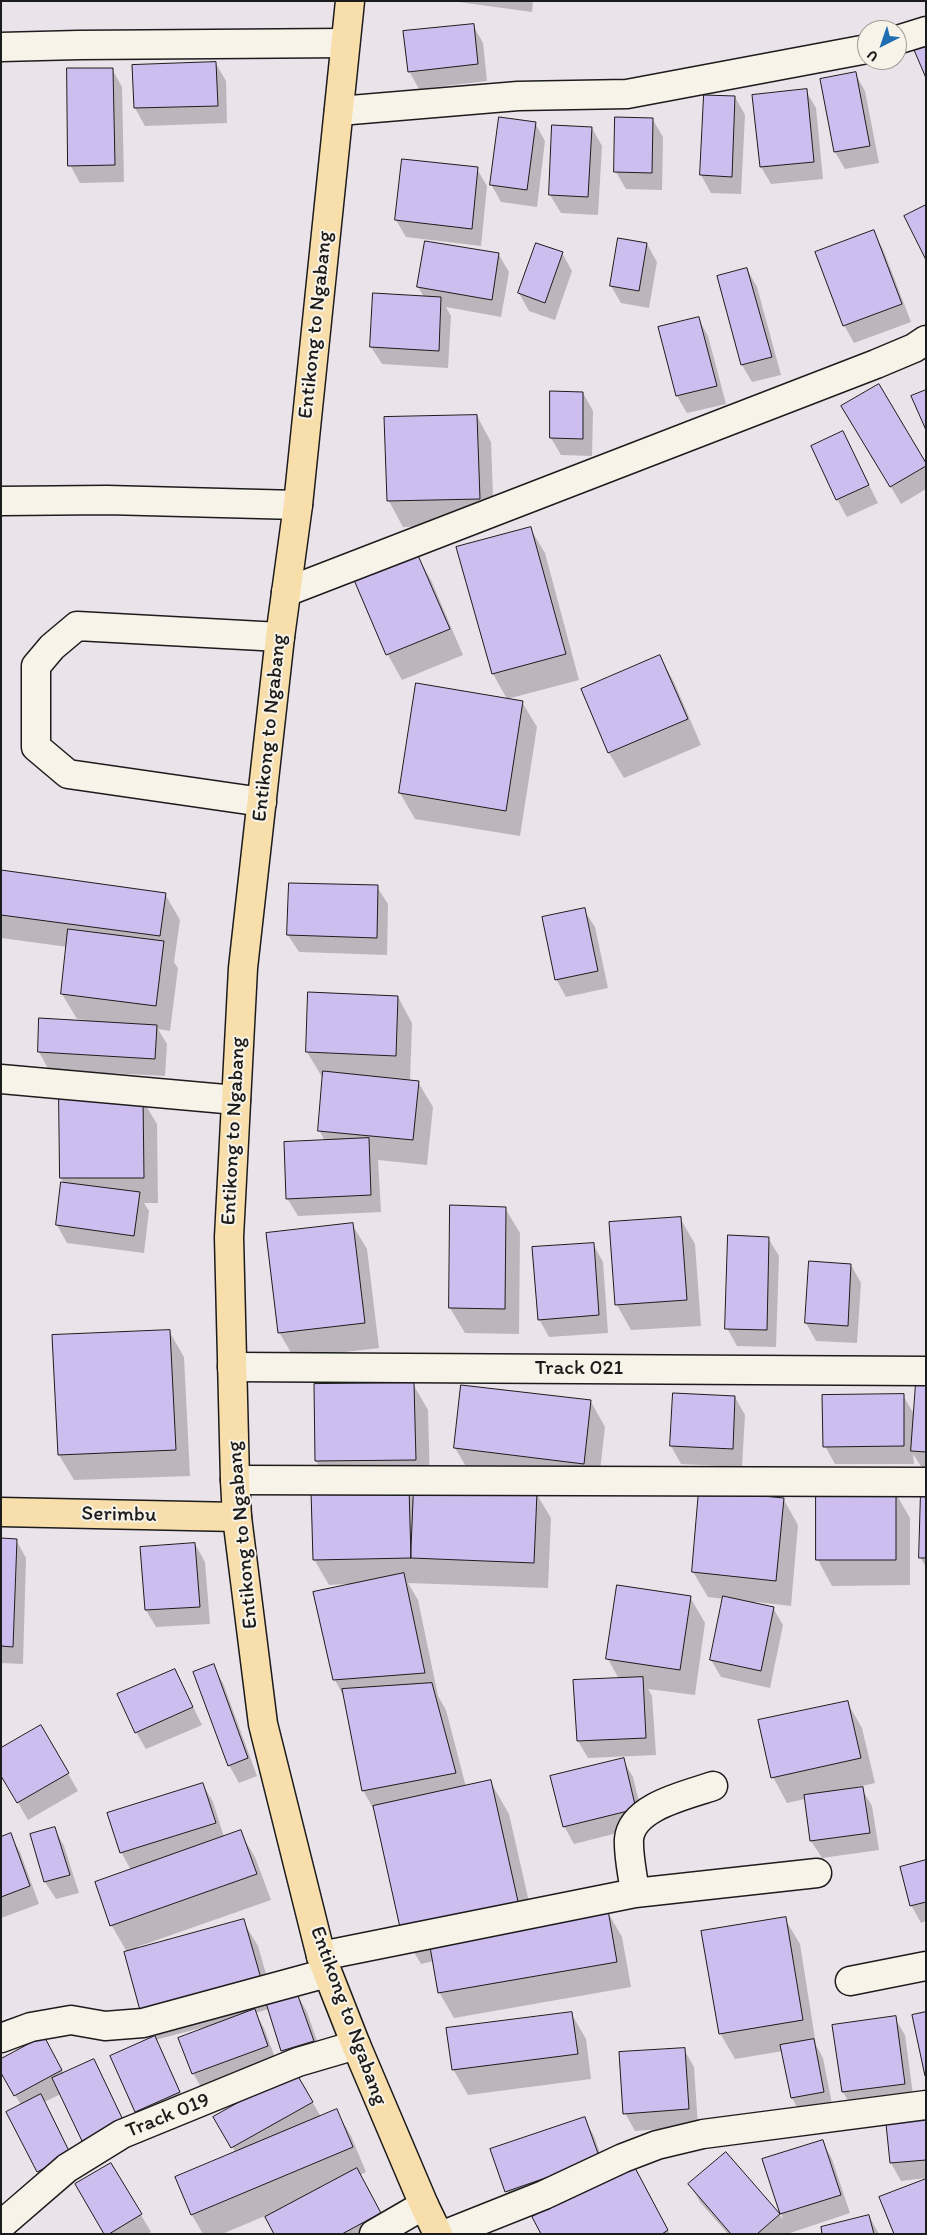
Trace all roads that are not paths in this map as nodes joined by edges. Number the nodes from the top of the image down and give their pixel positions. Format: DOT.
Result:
graph roads {
  1 [pos="350,1"];
  2 [pos="926,31"];
  3 [pos="907,37"];
  4 [pos="345,44"];
  5 [pos="1,47"];
  6 [pos="857,51"];
  7 [pos="339,111"];
  8 [pos="926,340"];
  9 [pos="1,501"];
  10 [pos="298,505"];
  11 [pos="286,592"];
  12 [pos="280,637"];
  13 [pos="262,802"];
  14 [pos="1,1079"];
  15 [pos="236,1100"];
  16 [pos="232,1367"];
  17 [pos="926,1371"];
  18 [pos="235,1480"];
  19 [pos="926,1482"];
  20 [pos="1,1512"];
  21 [pos="237,1518"];
  22 [pos="713,1786"];
  23 [pos="817,1873"];
  24 [pos="635,1892"];
  25 [pos="324,1964"];
  26 [pos="926,1966"];
  27 [pos="850,1981"];
  28 [pos="1,2038"];
  29 [pos="356,2046"];
  30 [pos="926,2104"];
  31 [pos="424,2205"];
  32 [pos="1,2225"];
  33 [pos="374,2234"];
  34 [pos="438,2234"];
  35 [pos="446,2234"];
  1 -- 4 [label="main road, Entikong to Ngabang"];
  2 -- 3 [label="street"];
  4 -- 5 [label="street"];
  4 -- 7 [label="main road, Entikong to Ngabang"];
  6 -- 7 [label="street"];
  7 -- 10 [label="main road, Entikong to Ngabang"];
  8 -- 11 [label="street"];
  9 -- 10 [label="street"];
  10 -- 11 [label="main road, Entikong to Ngabang"];
  11 -- 12 [label="main road, Entikong to Ngabang"];
  12 -- 13 [label="main road, Entikong to Ngabang"];
  12 -- 13 [label="street"];
  13 -- 15 [label="main road, Entikong to Ngabang"];
  14 -- 15 [label="street"];
  15 -- 16 [label="main road, Entikong to Ngabang"];
  16 -- 17 [label="street, Track 021"];
  16 -- 18 [label="main road, Entikong to Ngabang"];
  18 -- 19 [label="street"];
  18 -- 21 [label="main road, Entikong to Ngabang"];
  20 -- 21 [label="main road, Serimbu"];
  21 -- 25 [label="main road, Entikong to Ngabang"];
  22 -- 24 [label="street"];
  23 -- 24 [label="street"];
  24 -- 25 [label="street"];
  25 -- 28 [label="street"];
  25 -- 29 [label="main road, Entikong to Ngabang"];
  26 -- 27 [label="street"];
  29 -- 31 [label="main road, Entikong to Ngabang"];
  29 -- 32 [label="street, Track 019"];
  30 -- 35 [label="street"];
  31 -- 33 [label="street"];
  31 -- 34 [label="main road, Entikong to Ngabang"];
}
